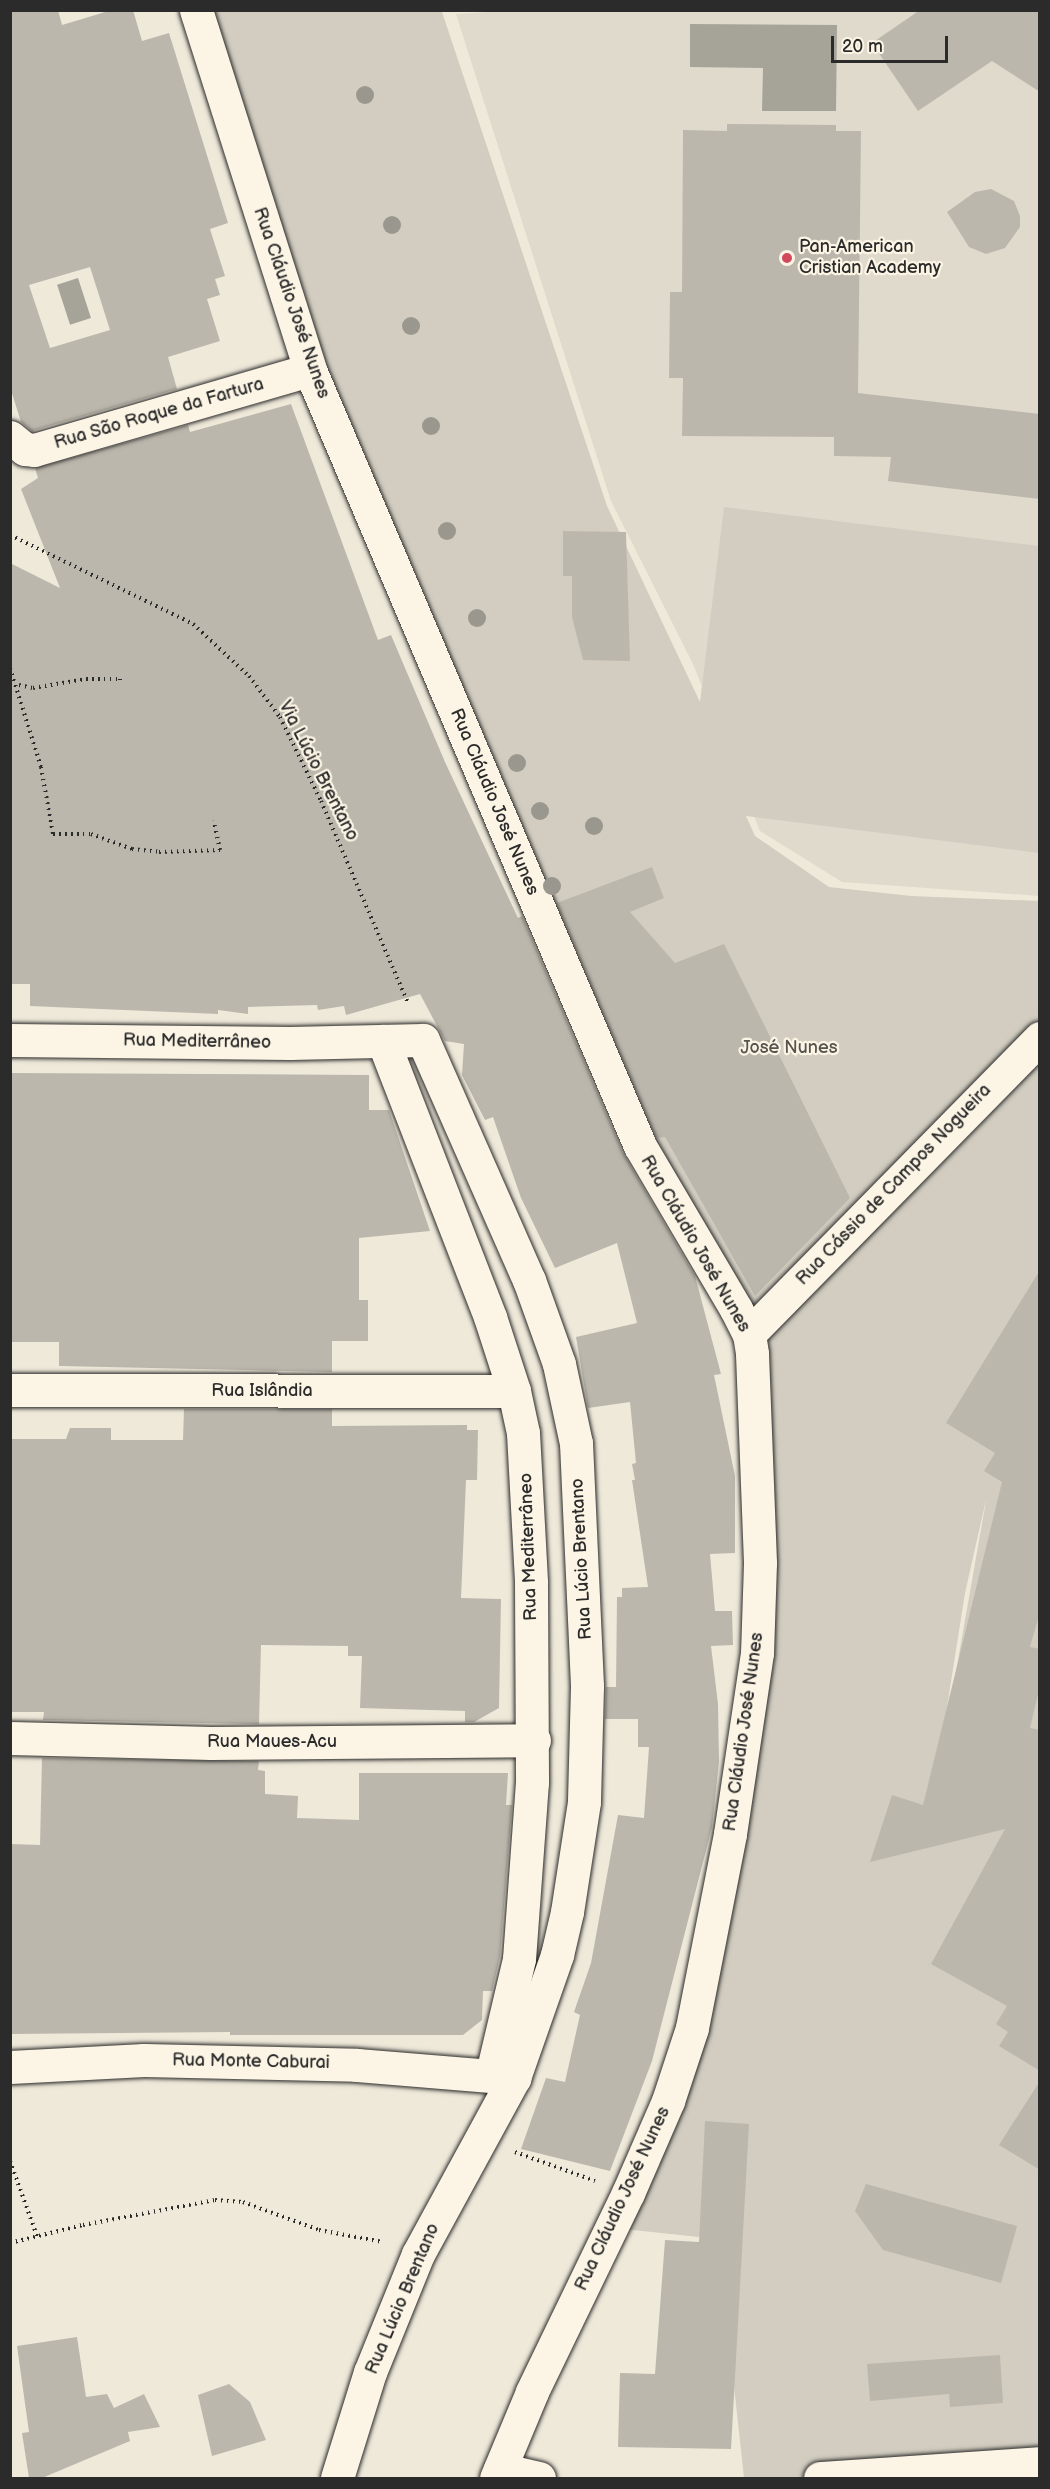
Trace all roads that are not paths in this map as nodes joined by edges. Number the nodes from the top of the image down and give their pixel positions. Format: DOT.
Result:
graph roads {
  1 [pos="196,10"];
  2 [pos="310,370"];
  3 [pos="10,437"];
  4 [pos="1040,1038"];
  5 [pos="10,1040"];
  6 [pos="423,1040"];
  7 [pos="383,1041"];
  8 [pos="749,1334"];
  9 [pos="10,1389"];
  10 [pos="514,1391"];
  11 [pos="10,1738"];
  12 [pos="534,1740"];
  13 [pos="10,2067"];
  14 [pos="502,2082"];
  15 [pos="1040,2463"];
  16 [pos="498,2474"];
  17 [pos="337,2478"];
  18 [pos="539,2478"];
  19 [pos="820,2478"];
  1 -- 2 [label="street, Rua Cláudio José Nunes"];
  2 -- 3 [label="street, Rua São Roque da Fartura"];
  2 -- 8 [label="street, Rua Cláudio José Nunes"];
  4 -- 8 [label="street, Rua Cássio de Campos Nogueira"];
  5 -- 7 [label="street, Rua Mediterrâneo"];
  6 -- 7 [label="street, Rua Mediterrâneo"];
  6 -- 14 [label="street, Rua Lúcio Brentano"];
  7 -- 10 [label="street, Rua Mediterrâneo"];
  8 -- 16 [label="street, Rua Cláudio José Nunes"];
  9 -- 10 [label="street, Rua Islândia"];
  10 -- 12 [label="street, Rua Mediterrâneo"];
  11 -- 12 [label="street, Rua Maues-Acu"];
  12 -- 14 [label="street, Rua Mediterrâneo"];
  13 -- 14 [label="street, Rua Monte Caburai"];
  14 -- 17 [label="street, Rua Lúcio Brentano"];
  15 -- 19 [label="street"];
  16 -- 18 [label="street"];
}
